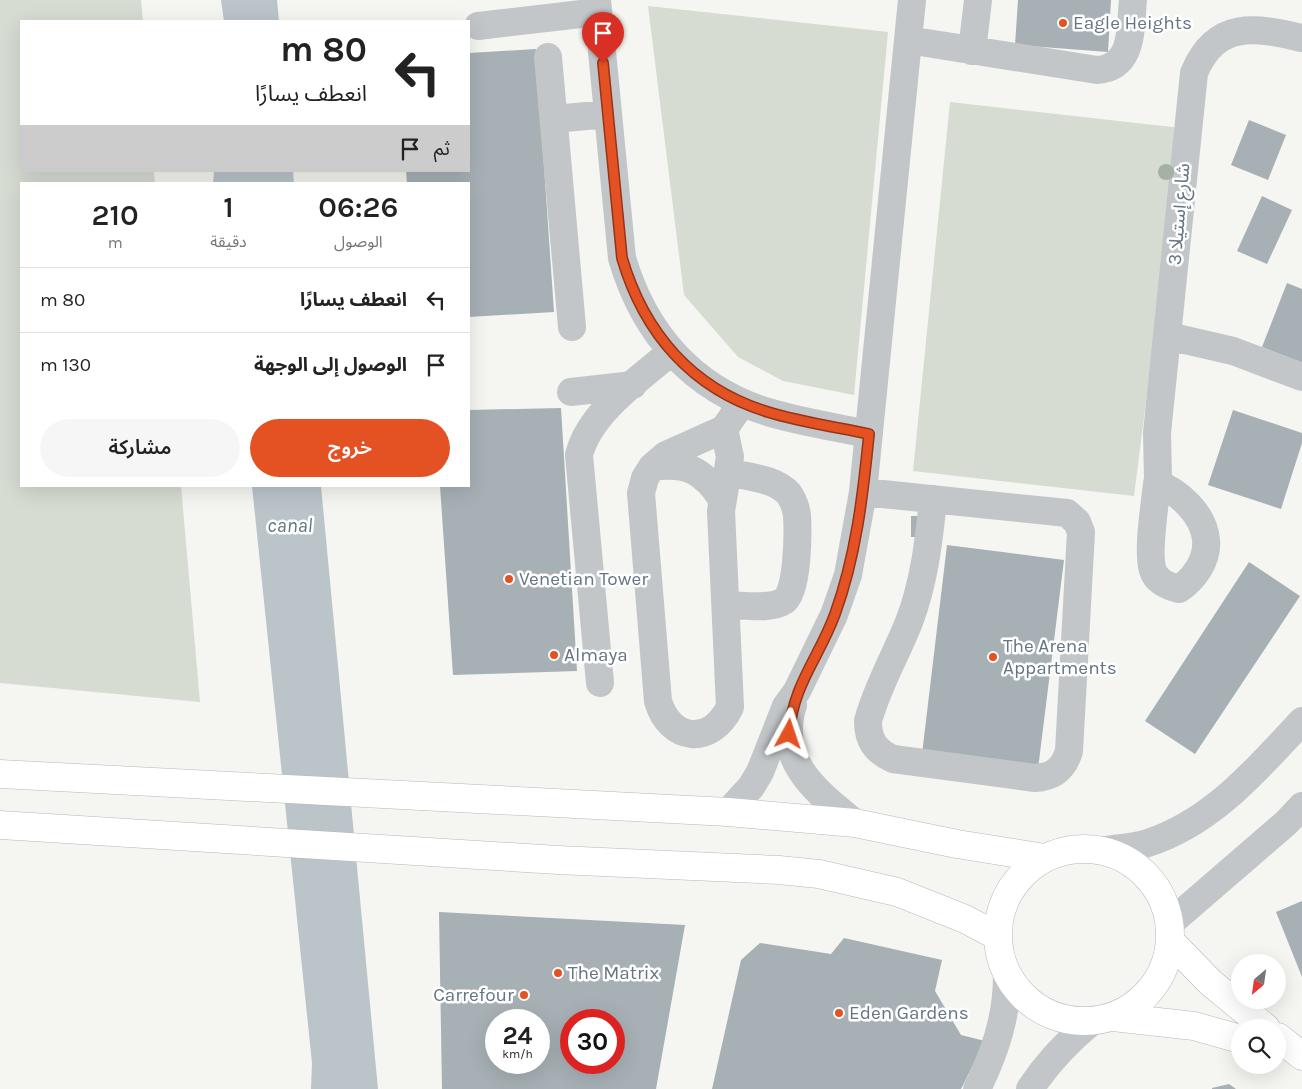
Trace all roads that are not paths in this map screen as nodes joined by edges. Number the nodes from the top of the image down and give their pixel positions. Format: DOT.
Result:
graph roads {
  1 [pos="912,0"];
  2 [pos="978,0"];
  3 [pos="1133,0"];
  4 [pos="597,6"];
  5 [pos="478,26"];
  6 [pos="1302,38"];
  7 [pos="908,40"];
  8 [pos="972,51"];
  9 [pos="548,57"];
  10 [pos="608,114"];
  11 [pos="554,120"];
  12 [pos="572,327"];
  13 [pos="1168,336"];
  14 [pos="671,352"];
  15 [pos="1302,377"];
  16 [pos="634,385"];
  17 [pos="571,392"];
  18 [pos="742,403"];
  19 [pos="724,428"];
  20 [pos="869,434"];
  21 [pos="652,467"];
  22 [pos="728,472"];
  23 [pos="1157,484"];
  24 [pos="863,492"];
  25 [pos="722,499"];
  26 [pos="933,499"];
  27 [pos="727,605"];
  28 [pos="600,683"];
  29 [pos="797,691"];
  30 [pos="1302,721"];
  31 [pos="0,774"];
  32 [pos="1302,806"];
  33 [pos="728,812"];
  34 [pos="855,823"];
  35 [pos="3,827"];
  36 [pos="1099,851"];
  37 [pos="1045,858"];
  38 [pos="1170,933"];
  39 [pos="997,936"];
  40 [pos="1007,976"];
  41 [pos="1102,1019"];
  42 [pos="1255,1019"];
  43 [pos="1231,1036"];
  44 [pos="1286,1043"];
  45 [pos="1302,1056"];
  46 [pos="1286,1061"];
  47 [pos="1302,1069"];
  48 [pos="977,1089"];
  49 [pos="1030,1089"];
  1 -- 7 [label="street"];
  2 -- 8 [label="street"];
  3 -- 8 [label="street"];
  4 -- 5 [label="street"];
  4 -- 10 [label="street"];
  6 -- 13 [label="street, شارع إستيلا 3"];
  7 -- 8 [label="street"];
  7 -- 20 [label="street"];
  9 -- 11 [label="street"];
  10 -- 11 [label="street"];
  10 -- 14 [label="street"];
  11 -- 12 [label="street"];
  13 -- 15 [label="street"];
  13 -- 23 [label="street, شارع إستيلا 3"];
  14 -- 16 [label="street"];
  14 -- 18 [label="street"];
  16 -- 17 [label="street"];
  16 -- 28 [label="street"];
  18 -- 19 [label="street"];
  18 -- 20 [label="street"];
  19 -- 21 [label="street"];
  19 -- 22 [label="street"];
  20 -- 24 [label="street"];
  21 -- 25 [label="street"];
  21 -- 27 [label="street"];
  22 -- 25 [label="street"];
  22 -- 27 [label="street"];
  24 -- 26 [label="street"];
  24 -- 29 [label="street"];
  25 -- 27 [label="street"];
  26 -- 26 [label="street"];
  29 -- 33 [label="street"];
  29 -- 34 [label="street"];
  30 -- 36 [label="street"];
  31 -- 33 [label="main road"];
  32 -- 38 [label="street"];
  33 -- 34 [label="main road"];
  34 -- 37 [label="main road"];
  35 -- 39 [label="main road"];
  36 -- 37 [label="main road"];
  36 -- 38 [label="main road"];
  37 -- 39 [label="main road"];
  38 -- 41 [label="main road"];
  38 -- 42 [label="main road"];
  39 -- 40 [label="main road"];
  40 -- 41 [label="main road"];
  40 -- 48 [label="street"];
  41 -- 43 [label="main road"];
  41 -- 49 [label="street"];
  44 -- 45 [label="main road"];
  46 -- 47 [label="main road"];
}
